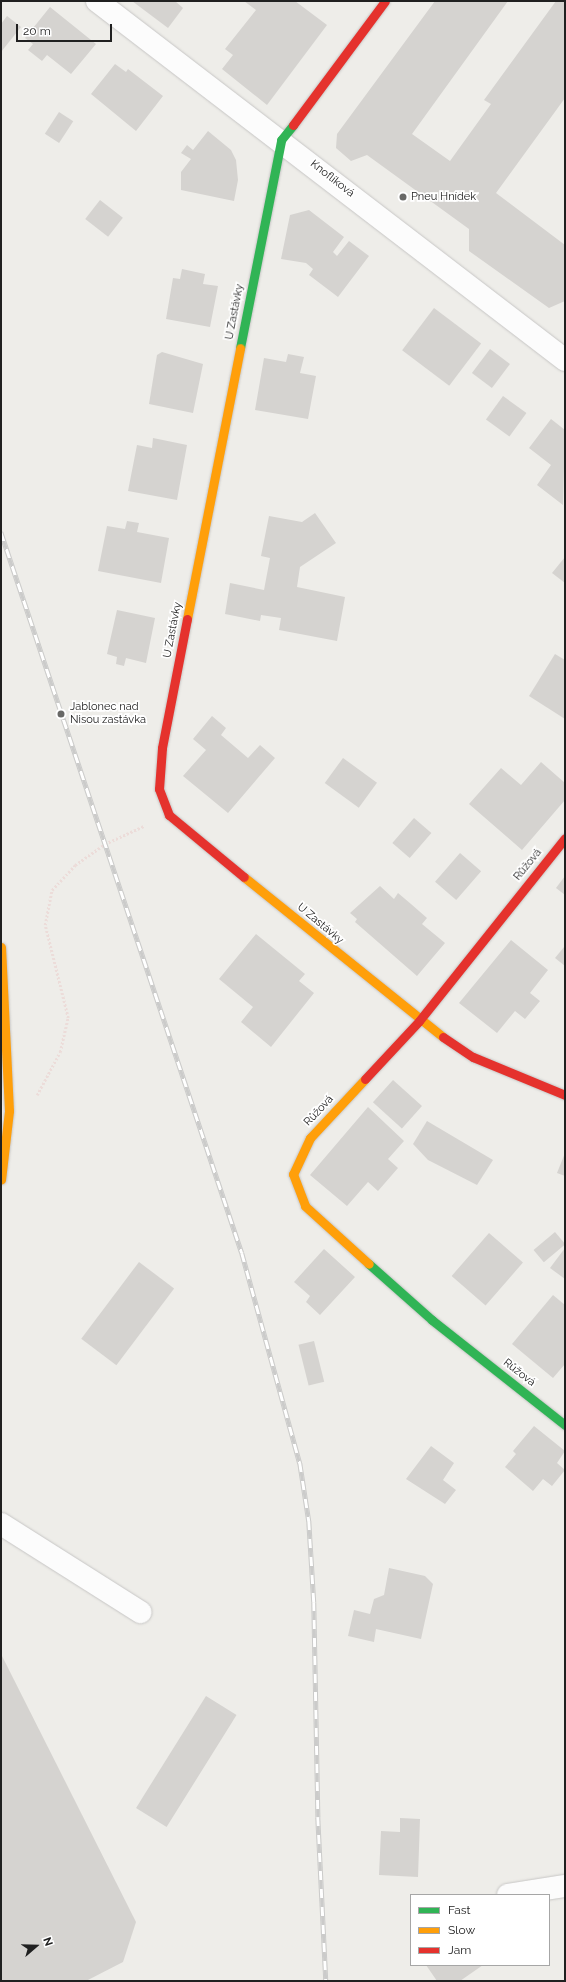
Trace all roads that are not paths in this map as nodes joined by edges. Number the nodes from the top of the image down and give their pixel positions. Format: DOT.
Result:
graph roads {
  1 [pos="97,1"];
  2 [pos="385,1"];
  3 [pos="282,140"];
  4 [pos="565,360"];
  5 [pos="565,838"];
  6 [pos="1,947"];
  7 [pos="419,1021"];
  8 [pos="565,1095"];
  9 [pos="1,1179"];
  10 [pos="565,1425"];
  11 [pos="1,1524"];
  12 [pos="140,1612"];
  13 [pos="565,1886"];
  14 [pos="514,1894"];
  1 -- 3 [label="street, Knoflíková"];
  2 -- 3 [label="street, U Zastávky"];
  3 -- 4 [label="street, Knoflíková"];
  3 -- 7 [label="street, U Zastávky"];
  5 -- 7 [label="street, Růžová"];
  6 -- 9 [label="street"];
  7 -- 8 [label="street, U Zastávky"];
  7 -- 10 [label="street, Růžová"];
  11 -- 12 [label="street"];
  13 -- 14 [label="street"];
}
